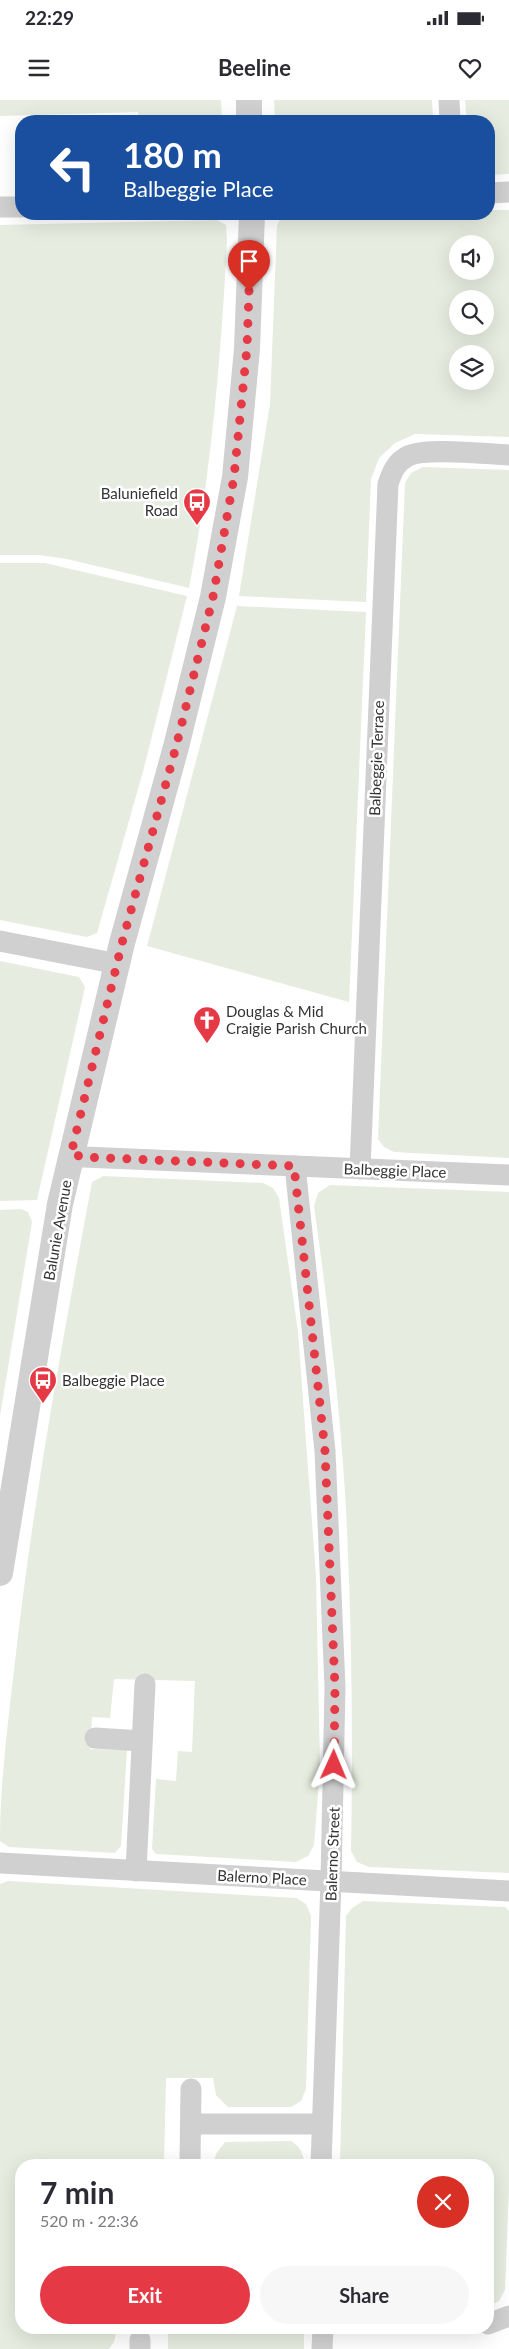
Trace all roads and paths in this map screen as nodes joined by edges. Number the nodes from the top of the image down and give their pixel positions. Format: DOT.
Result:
graph roads {
  1 [pos="248,100"];
  2 [pos="449,100"];
  3 [pos="249,115"];
  4 [pos="450,115"];
  5 [pos="509,192"];
  6 [pos="495,193"];
  7 [pos="0,207"];
  8 [pos="15,207"];
  9 [pos="252,220"];
  10 [pos="509,455"];
  11 [pos="0,941"];
  12 [pos="118,964"];
  13 [pos="71,1154"];
  14 [pos="294,1166"];
  15 [pos="360,1169"];
  16 [pos="509,1175"];
  17 [pos="0,1573"];
  18 [pos="146,1684"];
  19 [pos="95,1738"];
  20 [pos="142,1741"];
  21 [pos="0,1863"];
  22 [pos="136,1871"];
  23 [pos="331,1881"];
  24 [pos="509,1891"];
  25 [pos="191,2089"];
  26 [pos="191,2124"];
  27 [pos="321,2124"];
  28 [pos="190,2159"];
  29 [pos="321,2159"];
  30 [pos="509,2316"];
  31 [pos="494,2322"];
  32 [pos="323,2334"];
  33 [pos="322,2349"];
  1 -- 3 [label="street"];
  2 -- 4 [label="street"];
  5 -- 6 [label="street"];
  7 -- 8 [label="street"];
  9 -- 12 [label="street, Balunie Avenue"];
  10 -- 15 [label="street, Balbeggie Terrace"];
  11 -- 12 [label="street"];
  12 -- 13 [label="street, Balunie Avenue"];
  13 -- 14 [label="street, Balbeggie Place"];
  13 -- 17 [label="street, Balunie Avenue"];
  14 -- 15 [label="street, Balbeggie Place"];
  14 -- 23 [label="street, Balerno Street"];
  15 -- 16 [label="street, Balbeggie Place"];
  18 -- 20 [label="street"];
  19 -- 20 [label="street"];
  20 -- 22 [label="street"];
  21 -- 22 [label="street, Balerno Place"];
  22 -- 23 [label="street, Balerno Place"];
  23 -- 24 [label="street, Balerno Place"];
  23 -- 27 [label="street, Balerno Street"];
  25 -- 26 [label="street"];
  26 -- 27 [label="street"];
  26 -- 28 [label="street"];
  27 -- 29 [label="street, Balerno Street"];
  30 -- 31 [label="street"];
  32 -- 33 [label="street"];
}
